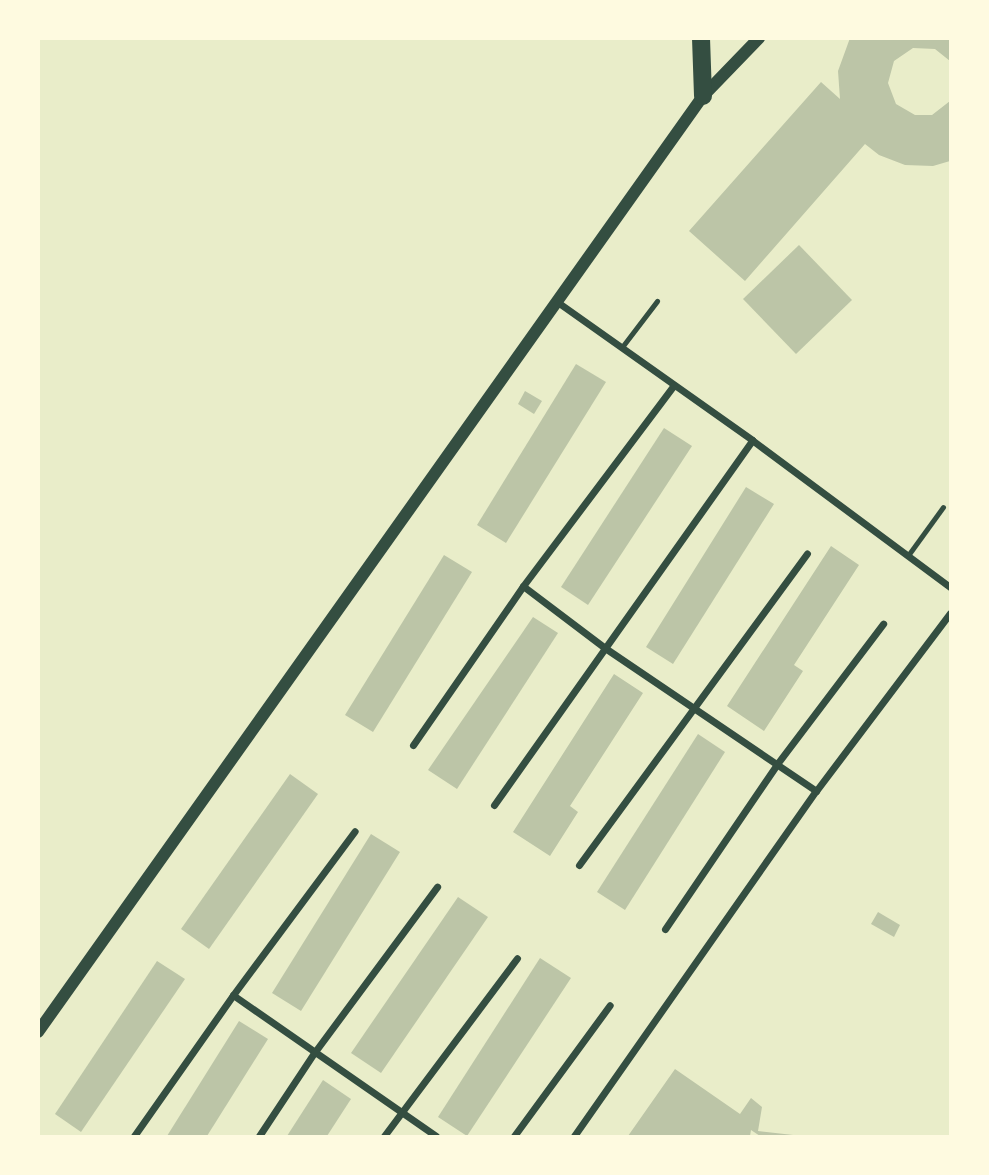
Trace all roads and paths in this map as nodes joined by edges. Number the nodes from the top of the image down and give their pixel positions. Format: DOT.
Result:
graph roads {
  1 [pos="701,38"];
  2 [pos="759,38"];
  3 [pos="703,96"];
  4 [pos="556,301"];
  5 [pos="657,302"];
  6 [pos="622,347"];
  7 [pos="674,385"];
  8 [pos="752,440"];
  9 [pos="943,507"];
  10 [pos="807,554"];
  11 [pos="909,554"];
  12 [pos="523,586"];
  13 [pos="950,587"];
  14 [pos="950,613"];
  15 [pos="883,624"];
  16 [pos="605,648"];
  17 [pos="693,708"];
  18 [pos="413,745"];
  19 [pos="777,764"];
  20 [pos="816,791"];
  21 [pos="494,805"];
  22 [pos="355,831"];
  23 [pos="579,864"];
  24 [pos="437,887"];
  25 [pos="665,929"];
  26 [pos="517,958"];
  27 [pos="233,995"];
  28 [pos="610,1005"];
  29 [pos="38,1032"];
  30 [pos="314,1053"];
  31 [pos="401,1112"];
  32 [pos="134,1136"];
  33 [pos="259,1136"];
  34 [pos="384,1136"];
  35 [pos="436,1136"];
  36 [pos="514,1136"];
  37 [pos="574,1136"];
  1 -- 3 [label="main road"];
  2 -- 3 [label="street"];
  3 -- 4 [label="street"];
  4 -- 6 [label="street"];
  4 -- 29 [label="street"];
  5 -- 6 [label="lane"];
  6 -- 7 [label="street"];
  7 -- 8 [label="street"];
  7 -- 12 [label="street"];
  8 -- 11 [label="street"];
  8 -- 16 [label="street"];
  9 -- 11 [label="lane"];
  10 -- 17 [label="street"];
  11 -- 13 [label="street"];
  12 -- 16 [label="street"];
  12 -- 18 [label="street"];
  14 -- 20 [label="street"];
  15 -- 19 [label="street"];
  16 -- 17 [label="street"];
  16 -- 21 [label="street"];
  17 -- 19 [label="street"];
  17 -- 23 [label="street"];
  19 -- 20 [label="street"];
  19 -- 25 [label="street"];
  20 -- 37 [label="street"];
  22 -- 27 [label="street"];
  24 -- 30 [label="street"];
  26 -- 31 [label="street"];
  27 -- 30 [label="street"];
  27 -- 32 [label="street"];
  28 -- 36 [label="street"];
  30 -- 31 [label="street"];
  30 -- 33 [label="street"];
  31 -- 34 [label="street"];
  31 -- 35 [label="street"];
}
